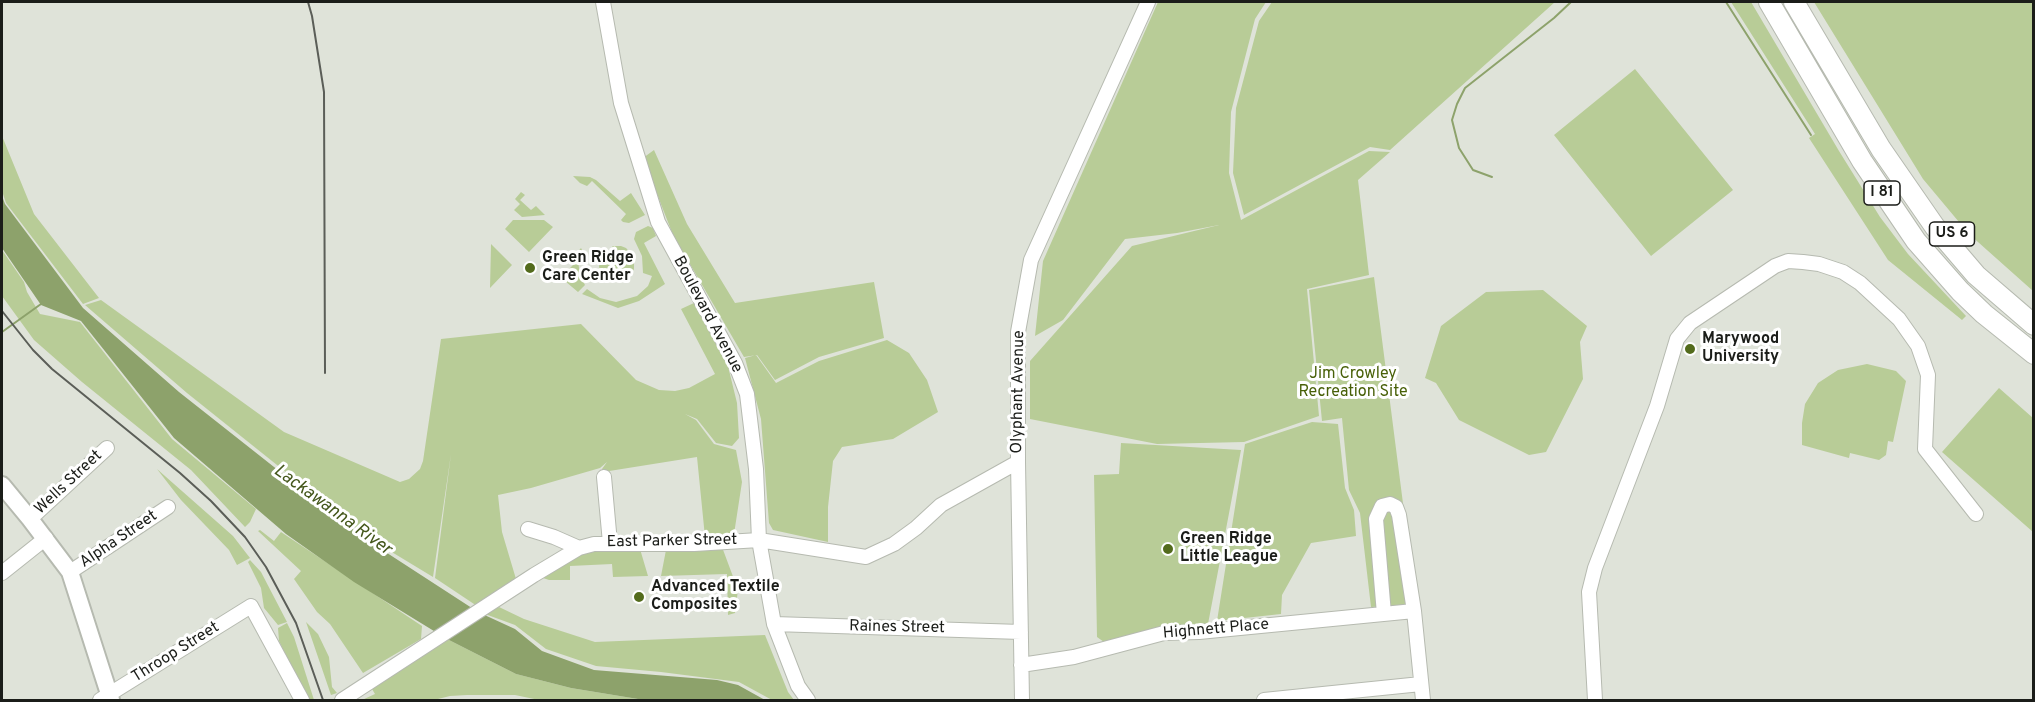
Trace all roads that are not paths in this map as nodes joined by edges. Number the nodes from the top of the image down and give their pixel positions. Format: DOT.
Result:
graph roads {
  1 [pos="603,2"];
  2 [pos="1148,2"];
  3 [pos="1769,2"];
  4 [pos="1794,2"];
  5 [pos="1881,148"];
  6 [pos="2034,309"];
  7 [pos="2034,325"];
  8 [pos="2034,354"];
  9 [pos="107,448"];
  10 [pos="1018,462"];
  11 [pos="604,477"];
  12 [pos="2,485"];
  13 [pos="168,507"];
  14 [pos="1976,514"];
  15 [pos="30,519"];
  16 [pos="528,529"];
  17 [pos="45,538"];
  18 [pos="759,540"];
  19 [pos="610,543"];
  20 [pos="579,548"];
  21 [pos="70,572"];
  22 [pos="2,573"];
  23 [pos="1414,611"];
  24 [pos="1384,614"];
  25 [pos="774,624"];
  26 [pos="1021,632"];
  27 [pos="1021,665"];
  28 [pos="1421,684"];
  29 [pos="364,687"];
  30 [pos="107,699"];
  31 [pos="302,700"];
  32 [pos="342,700"];
  33 [pos="371,700"];
  34 [pos="808,700"];
  35 [pos="1022,700"];
  36 [pos="1264,700"];
  37 [pos="1423,700"];
  38 [pos="1595,700"];
  1 -- 18 [label="street, Boulevard Avenue"];
  2 -- 10 [label="street, Olyphant Avenue"];
  3 -- 8 [label="highway, I 81"];
  4 -- 5 [label="highway, I 81"];
  5 -- 6 [label="highway, US 6"];
  5 -- 7 [label="highway, I 81"];
  9 -- 15 [label="street, Wells Street"];
  10 -- 18 [label="street, East Parker Street"];
  10 -- 26 [label="street, Olyphant Avenue"];
  11 -- 19 [label="street"];
  12 -- 15 [label="main road"];
  13 -- 21 [label="street, Alpha Street"];
  14 -- 38 [label="street"];
  15 -- 17 [label="main road"];
  16 -- 20 [label="street"];
  17 -- 21 [label="main road"];
  17 -- 22 [label="street, Wells Street"];
  18 -- 19 [label="street, East Parker Street"];
  18 -- 25 [label="street, Boulevard Avenue"];
  19 -- 20 [label="street, East Parker Street"];
  20 -- 29 [label="street, East Parker Street"];
  21 -- 30 [label="main road"];
  23 -- 24 [label="street, Highnett Place"];
  23 -- 24 [label="street"];
  23 -- 28 [label="street"];
  24 -- 27 [label="street, Highnett Place"];
  25 -- 26 [label="street, Raines Street"];
  25 -- 34 [label="street, Boulevard Avenue"];
  26 -- 27 [label="street, Olyphant Avenue"];
  27 -- 35 [label="street, Olyphant Avenue"];
  28 -- 36 [label="street"];
  28 -- 37 [label="street"];
  29 -- 32 [label="street, East Parker Street"];
  29 -- 33 [label="street"];
  30 -- 31 [label="street, Throop Street"];
}
